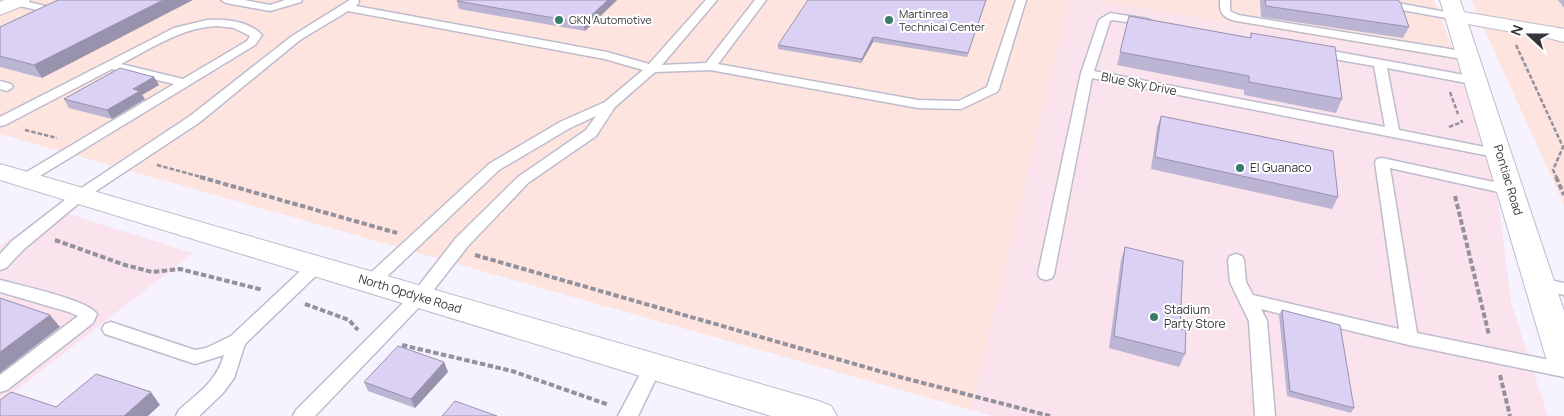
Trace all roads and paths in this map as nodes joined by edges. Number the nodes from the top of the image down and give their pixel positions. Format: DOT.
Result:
graph roads {
  1 [pos="226,0"];
  2 [pos="297,0"];
  3 [pos="712,0"];
  4 [pos="761,0"];
  5 [pos="1020,0"];
  6 [pos="1225,0"];
  7 [pos="1363,0"];
  8 [pos="352,3"];
  9 [pos="12,4"];
  10 [pos="1456,16"];
  11 [pos="36,20"];
  12 [pos="1158,24"];
  13 [pos="1564,36"];
  14 [pos="1512,37"];
  15 [pos="1564,44"];
  16 [pos="1303,50"];
  17 [pos="1468,56"];
  18 [pos="1380,64"];
  19 [pos="110,65"];
  20 [pos="710,66"];
  21 [pos="652,69"];
  22 [pos="1087,74"];
  23 [pos="1443,76"];
  24 [pos="1477,81"];
  25 [pos="186,83"];
  26 [pos="610,104"];
  27 [pos="0,122"];
  28 [pos="18,128"];
  29 [pos="1393,134"];
  30 [pos="1444,143"];
  31 [pos="82,145"];
  32 [pos="1500,154"];
  33 [pos="136,159"];
  34 [pos="12,176"];
  35 [pos="1450,178"];
  36 [pos="1512,190"];
  37 [pos="1564,195"];
  38 [pos="79,196"];
  39 [pos="33,233"];
  40 [pos="417,239"];
  41 [pos="456,250"];
  42 [pos="1236,260"];
  43 [pos="0,264"];
  44 [pos="316,266"];
  45 [pos="1046,274"];
  46 [pos="371,282"];
  47 [pos="0,286"];
  48 [pos="1552,287"];
  49 [pos="285,296"];
  50 [pos="419,297"];
  51 [pos="1247,300"];
  52 [pos="111,329"];
  53 [pos="1409,338"];
  54 [pos="377,340"];
  55 [pos="237,341"];
  56 [pos="1494,356"];
  57 [pos="1564,360"];
  58 [pos="653,366"];
  59 [pos="1564,370"];
  60 [pos="0,385"];
  61 [pos="630,413"];
  62 [pos="186,416"];
  63 [pos="303,416"];
  64 [pos="819,416"];
  65 [pos="1050,416"];
  66 [pos="1265,416"];
  67 [pos="1510,416"];
  1 -- 2 [label="lane"];
  3 -- 21 [label="lane"];
  4 -- 20 [label="lane"];
  5 -- 20 [label="lane"];
  6 -- 17 [label="lane"];
  7 -- 10 [label="lane"];
  8 -- 21 [label="lane"];
  8 -- 33 [label="lane"];
  9 -- 11 [label="lane"];
  10 -- 13 [label="street"];
  10 -- 14 [label="street"];
  10 -- 17 [label="street, Pontiac Road"];
  12 -- 22 [label="lane, Blue Sky Drive"];
  14 -- 15 [label="street"];
  14 -- 37 [label="path"];
  16 -- 18 [label="lane"];
  17 -- 24 [label="street, Pontiac Road"];
  18 -- 23 [label="lane"];
  18 -- 29 [label="lane"];
  19 -- 25 [label="lane"];
  19 -- 25 [label="lane"];
  19 -- 27 [label="lane"];
  20 -- 21 [label="lane"];
  21 -- 26 [label="lane"];
  22 -- 29 [label="lane, Blue Sky Drive"];
  22 -- 45 [label="lane"];
  23 -- 24 [label="lane"];
  23 -- 30 [label="path"];
  24 -- 32 [label="street, Pontiac Road"];
  25 -- 31 [label="lane"];
  26 -- 40 [label="lane"];
  26 -- 41 [label="lane"];
  28 -- 31 [label="path"];
  29 -- 30 [label="lane, Blue Sky Drive"];
  30 -- 32 [label="lane, Blue Sky Drive"];
  31 -- 34 [label="lane"];
  32 -- 36 [label="street, Pontiac Road"];
  33 -- 38 [label="lane"];
  33 -- 40 [label="path"];
  34 -- 38 [label="street, North Opdyke Road"];
  35 -- 36 [label="lane"];
  35 -- 53 [label="lane"];
  35 -- 56 [label="path"];
  36 -- 48 [label="street, Pontiac Road"];
  38 -- 39 [label="lane"];
  38 -- 44 [label="street, North Opdyke Road"];
  39 -- 43 [label="lane"];
  39 -- 49 [label="path"];
  40 -- 46 [label="lane"];
  41 -- 50 [label="lane"];
  41 -- 65 [label="path"];
  42 -- 51 [label="lane"];
  44 -- 46 [label="street, North Opdyke Road"];
  44 -- 49 [label="lane"];
  46 -- 50 [label="street, North Opdyke Road"];
  47 -- 60 [label="lane"];
  48 -- 57 [label="street, Pontiac Road"];
  49 -- 54 [label="path"];
  49 -- 55 [label="lane"];
  50 -- 54 [label="lane"];
  50 -- 58 [label="street, North Opdyke Road"];
  51 -- 53 [label="lane"];
  51 -- 66 [label="lane"];
  52 -- 55 [label="lane"];
  53 -- 56 [label="lane"];
  54 -- 61 [label="path"];
  54 -- 63 [label="lane"];
  55 -- 62 [label="lane"];
  56 -- 59 [label="lane"];
  56 -- 67 [label="path"];
  58 -- 61 [label="lane"];
  58 -- 64 [label="street, North Opdyke Road"];
}
